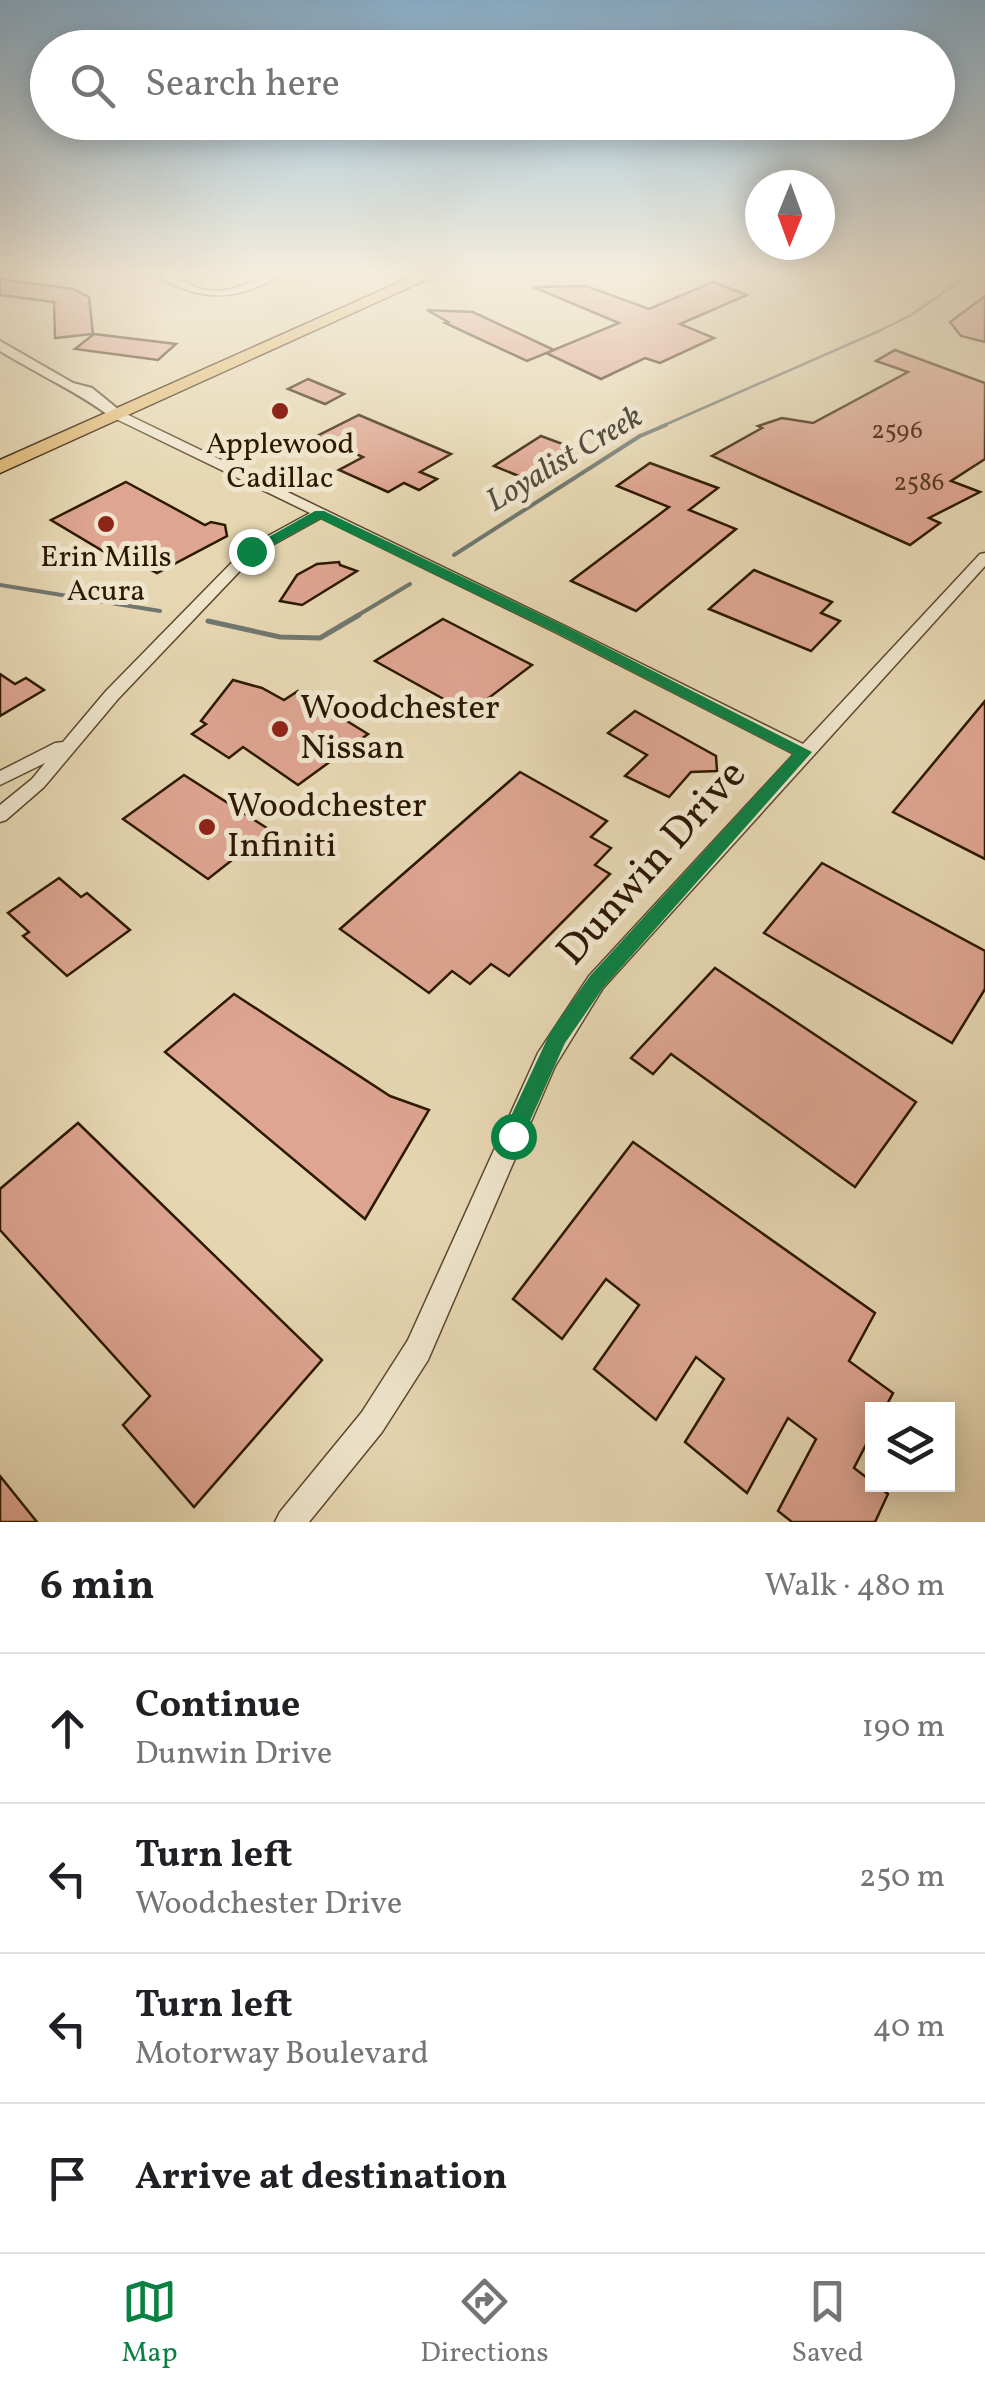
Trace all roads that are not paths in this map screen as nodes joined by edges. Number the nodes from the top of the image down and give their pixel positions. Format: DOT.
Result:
graph roads {
  1 [pos="2,345"];
  2 [pos="271,345"];
  3 [pos="116,414"];
  4 [pos="0,467"];
  5 [pos="319,514"];
  6 [pos="985,557"];
  7 [pos="71,742"];
  8 [pos="804,752"];
  9 [pos="0,779"];
  10 [pos="0,815"];
  11 [pos="290,1522"];
  1 -- 3 [label="street"];
  2 -- 3 [label="main road"];
  3 -- 4 [label="main road"];
  3 -- 5 [label="street"];
  5 -- 7 [label="street"];
  5 -- 8 [label="street"];
  6 -- 8 [label="street, Dunwin Drive"];
  7 -- 9 [label="street"];
  7 -- 10 [label="street"];
  8 -- 11 [label="street, Dunwin Drive"];
}
